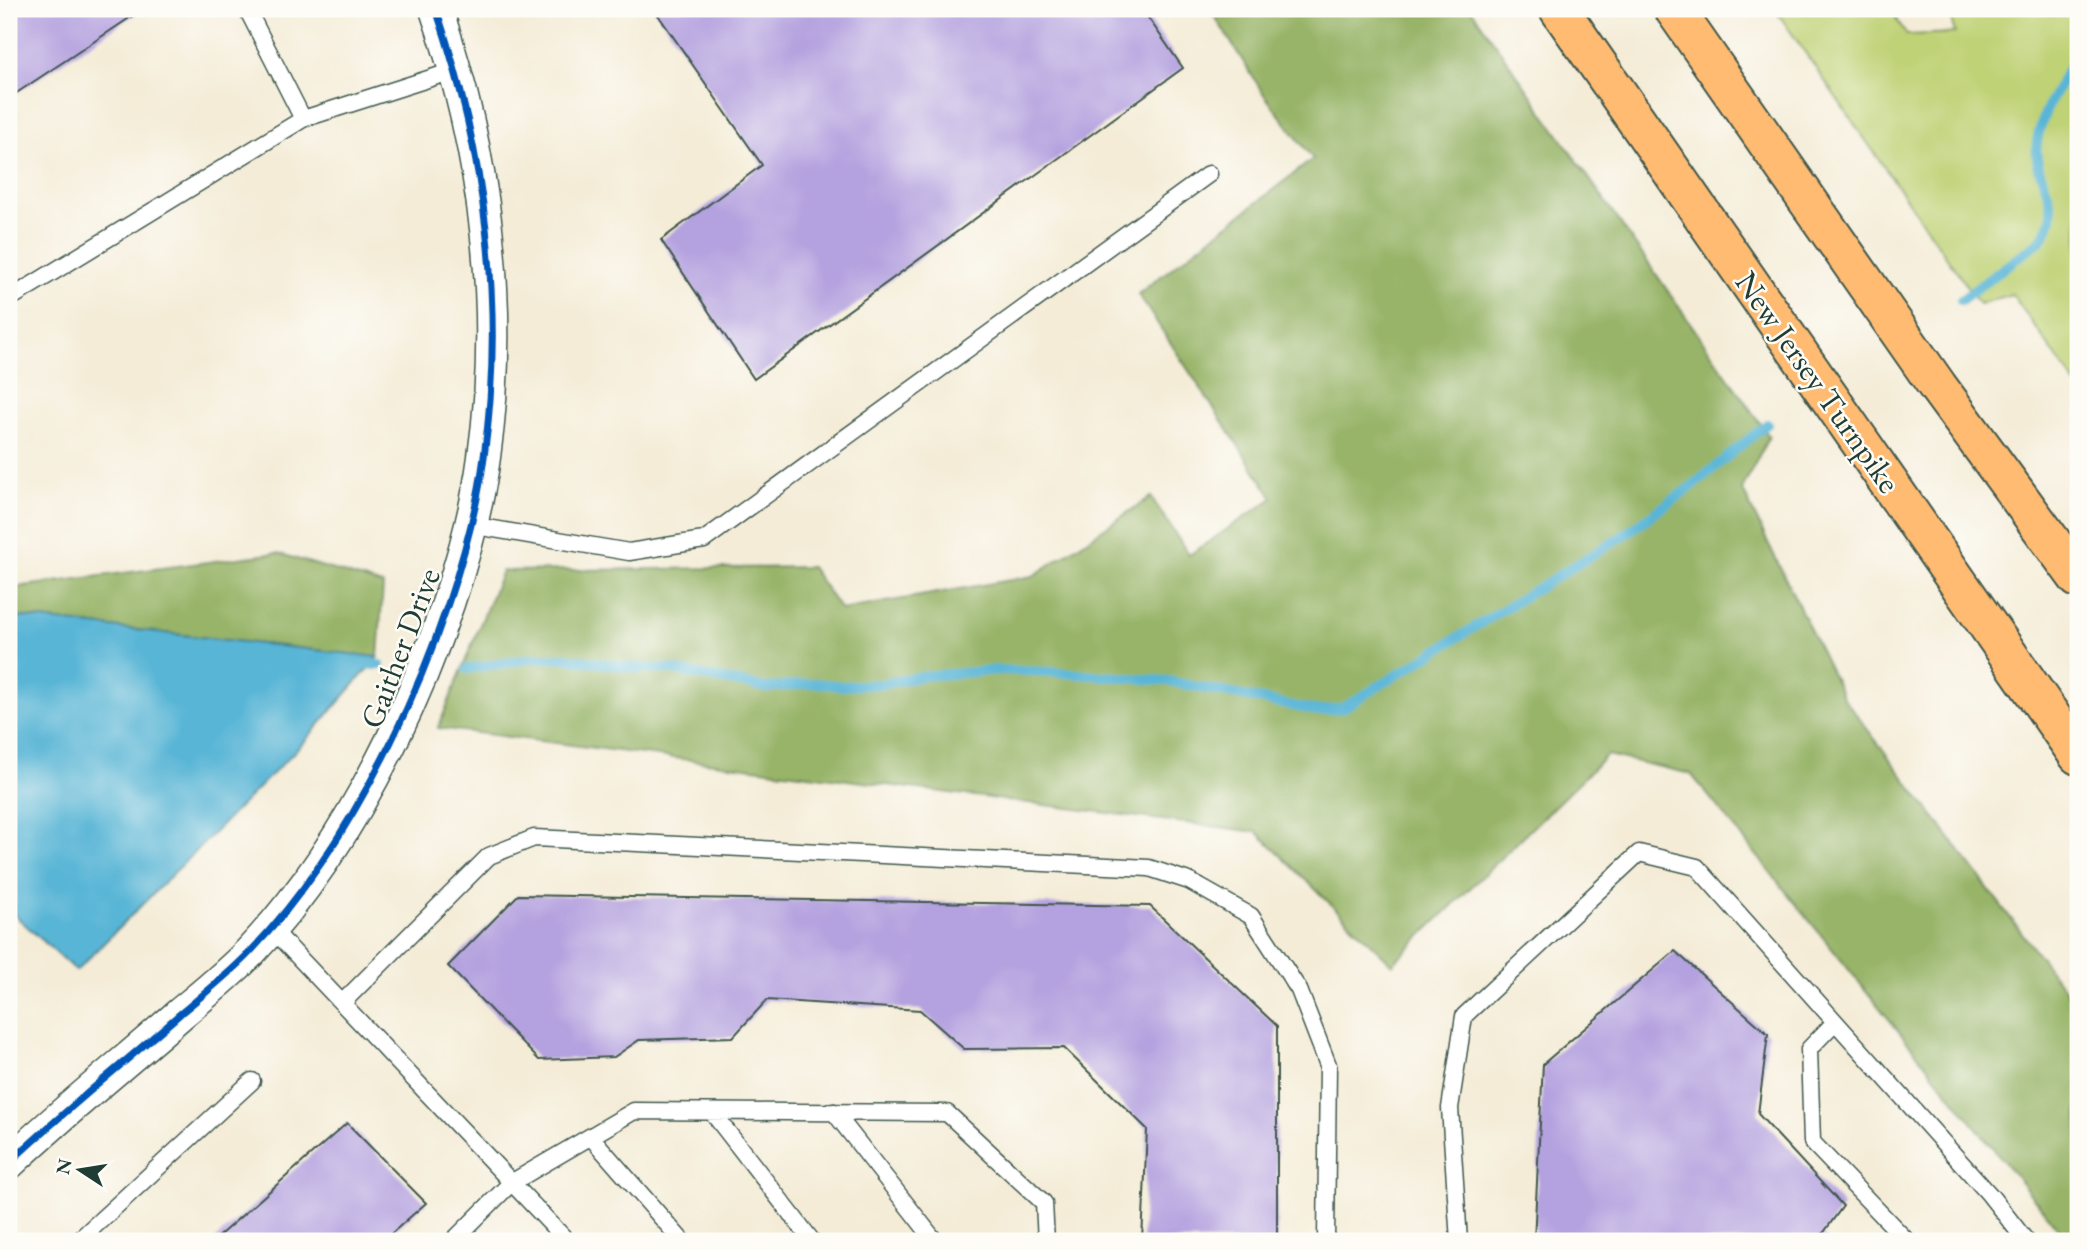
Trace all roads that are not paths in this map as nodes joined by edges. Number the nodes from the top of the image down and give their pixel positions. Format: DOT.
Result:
graph roads {
  1 [pos="247,9"];
  2 [pos="436,9"];
  3 [pos="1559,9"];
  4 [pos="1674,9"];
  5 [pos="456,70"];
  6 [pos="303,119"];
  7 [pos="1209,174"];
  8 [pos="9,299"];
  9 [pos="470,525"];
  10 [pos="2078,578"];
  11 [pos="2078,755"];
  12 [pos="271,928"];
  13 [pos="342,1003"];
  14 [pos="1836,1022"];
  15 [pos="252,1081"];
  16 [pos="712,1112"];
  17 [pos="834,1112"];
  18 [pos="591,1137"];
  19 [pos="9,1163"];
  20 [pos="511,1183"];
  21 [pos="78,1241"];
  22 [pos="453,1241"];
  23 [pos="567,1241"];
  24 [pos="682,1241"];
  25 [pos="812,1241"];
  26 [pos="935,1241"];
  27 [pos="1046,1241"];
  28 [pos="1326,1241"];
  29 [pos="1459,1241"];
  30 [pos="1907,1241"];
  31 [pos="2026,1241"];
  1 -- 6 [label="lane"];
  2 -- 5 [label="street, Gaither Drive"];
  3 -- 11 [label="highway, New Jersey Turnpike"];
  4 -- 10 [label="highway"];
  5 -- 6 [label="lane"];
  5 -- 9 [label="street, Gaither Drive"];
  6 -- 8 [label="lane"];
  7 -- 9 [label="lane"];
  9 -- 12 [label="street, Gaither Drive"];
  12 -- 13 [label="lane"];
  12 -- 19 [label="street, Gaither Drive"];
  13 -- 20 [label="lane"];
  13 -- 28 [label="lane"];
  14 -- 29 [label="lane"];
  14 -- 30 [label="lane"];
  14 -- 31 [label="lane"];
  15 -- 21 [label="lane"];
  16 -- 17 [label="lane"];
  16 -- 18 [label="lane"];
  16 -- 25 [label="lane"];
  17 -- 26 [label="lane"];
  17 -- 27 [label="lane"];
  18 -- 20 [label="lane"];
  18 -- 24 [label="lane"];
  20 -- 22 [label="lane"];
  20 -- 23 [label="lane"];
}
